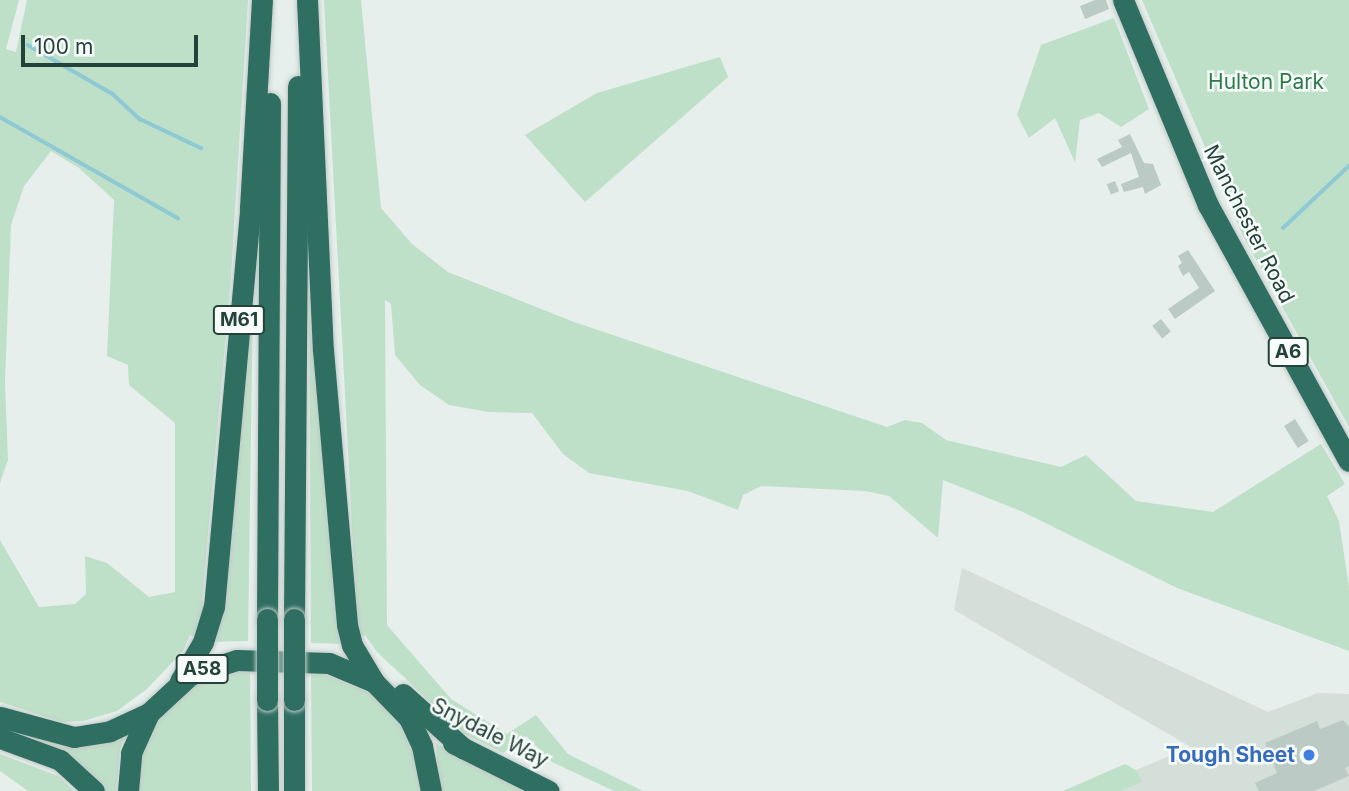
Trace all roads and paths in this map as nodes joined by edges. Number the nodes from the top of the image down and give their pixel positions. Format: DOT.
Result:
graph roads {
  1 [pos="262,0"];
  2 [pos="273,0"];
  3 [pos="300,0"];
  4 [pos="307,0"];
  5 [pos="1123,0"];
  6 [pos="1349,461"];
  7 [pos="346,609"];
  8 [pos="180,681"];
  9 [pos="374,682"];
  10 [pos="149,713"];
  11 [pos="0,716"];
  12 [pos="409,718"];
  13 [pos="0,738"];
  14 [pos="464,749"];
  15 [pos="94,791"];
  16 [pos="128,791"];
  17 [pos="268,791"];
  18 [pos="295,791"];
  19 [pos="431,791"];
  20 [pos="549,791"];
  1 -- 8 [label="highway, M61"];
  2 -- 17 [label="highway, M61, bridge"];
  3 -- 18 [label="highway, M61, bridge"];
  4 -- 7 [label="highway"];
  5 -- 6 [label="highway, Manchester Road / A6"];
  7 -- 9 [label="highway"];
  7 -- 14 [label="highway"];
  8 -- 9 [label="highway, A58"];
  8 -- 10 [label="highway, A58"];
  9 -- 12 [label="highway, A58"];
  10 -- 11 [label="highway, A58"];
  10 -- 16 [label="highway, A58"];
  12 -- 14 [label="highway, Snydale Way / A58"];
  12 -- 19 [label="highway, A58"];
  13 -- 15 [label="highway"];
  14 -- 20 [label="highway, Snydale Way / A58"];
}
